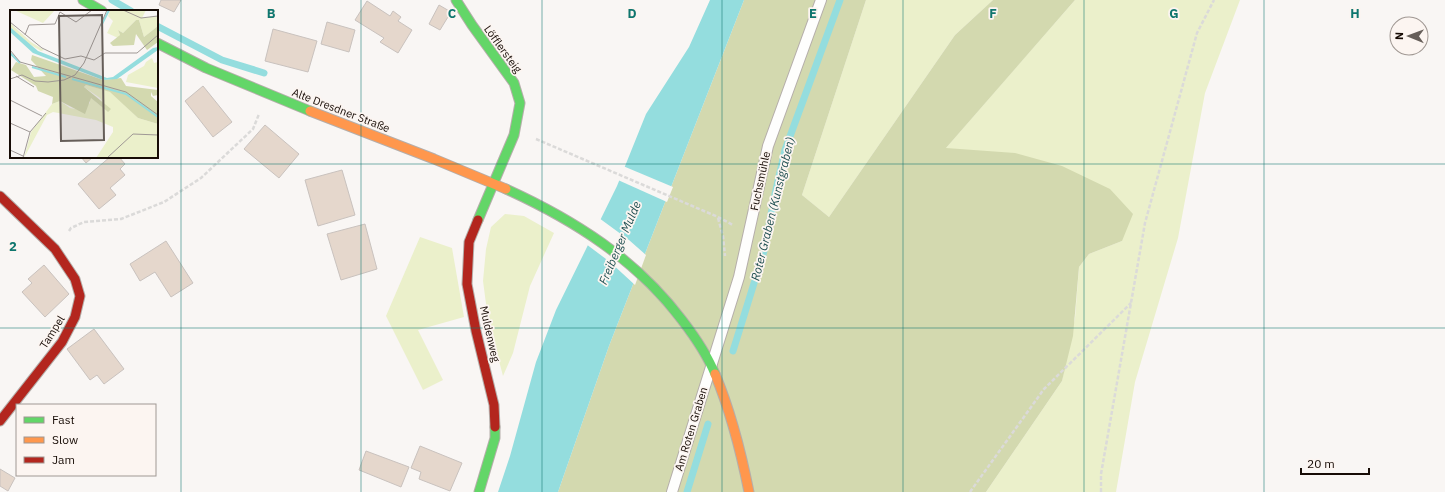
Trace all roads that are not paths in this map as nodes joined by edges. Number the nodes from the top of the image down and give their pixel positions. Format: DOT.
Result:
graph roads {
  1 [pos="83,0"];
  2 [pos="456,0"];
  3 [pos="822,0"];
  4 [pos="100,10"];
  5 [pos="158,44"];
  6 [pos="494,183"];
  7 [pos="0,196"];
  8 [pos="711,366"];
  9 [pos="0,421"];
  10 [pos="479,492"];
  11 [pos="672,492"];
  12 [pos="749,492"];
  1 -- 4 [label="street"];
  2 -- 6 [label="street, Löfflersteig"];
  3 -- 8 [label="lane, Fuchsmühle"];
  5 -- 6 [label="street, Alte Dresdner Straße"];
  6 -- 8 [label="street, Alte Dresdner Straße"];
  6 -- 10 [label="street, Muldenweg"];
  7 -- 9 [label="street, Tampel"];
  8 -- 11 [label="lane, Am Roten Graben"];
  8 -- 12 [label="street, Alte Dresdner Straße"];
}
